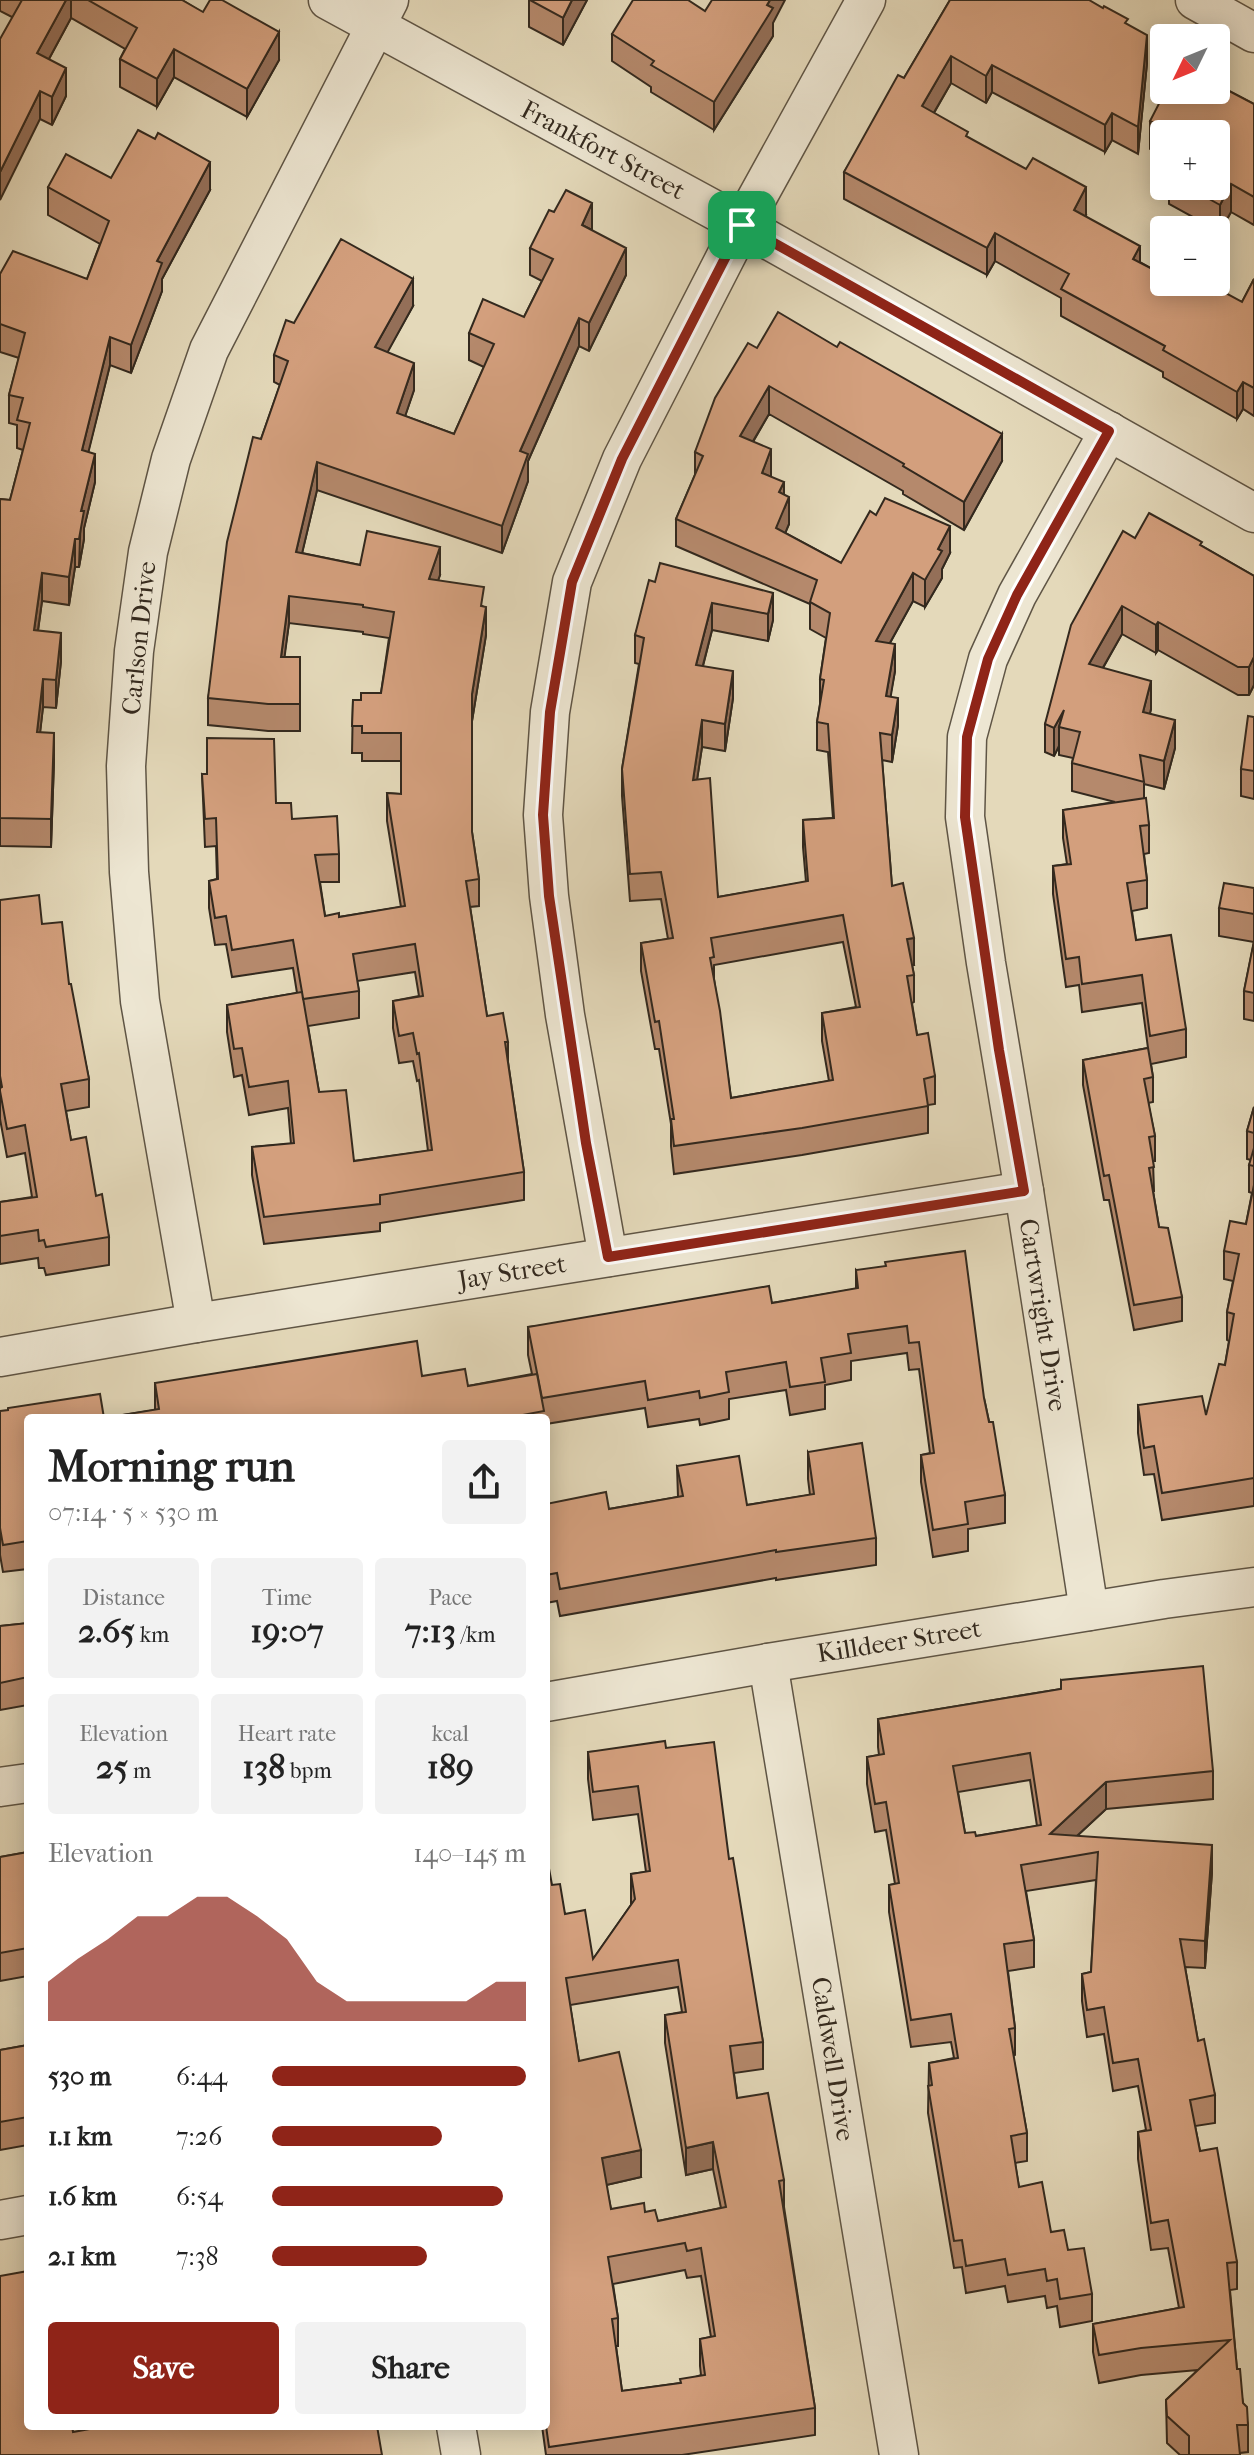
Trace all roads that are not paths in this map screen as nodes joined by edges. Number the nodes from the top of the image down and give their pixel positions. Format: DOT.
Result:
graph roads {
  1 [pos="328,0"];
  2 [pos="866,0"];
  3 [pos="1195,0"];
  4 [pos="382,13"];
  5 [pos="1254,33"];
  6 [pos="742,225"];
  7 [pos="1109,431"];
  8 [pos="1254,513"];
  9 [pos="1024,1191"];
  10 [pos="608,1257"];
  11 [pos="196,1323"];
  12 [pos="0,1357"];
  13 [pos="1254,1587"];
  14 [pos="1089,1611"];
  15 [pos="768,1663"];
  16 [pos="550,1701"];
  17 [pos="24,1784"];
  18 [pos="0,1787"];
  19 [pos="24,2216"];
  20 [pos="0,2220"];
  21 [pos="457,2430"];
  22 [pos="461,2455"];
  23 [pos="899,2455"];
  1 -- 4 [label="street, Frankfort Street"];
  2 -- 6 [label="street"];
  3 -- 5 [label="street"];
  4 -- 6 [label="street, Frankfort Street"];
  4 -- 11 [label="street, Carlson Drive"];
  6 -- 7 [label="street, Frankfort Street"];
  6 -- 10 [label="street"];
  7 -- 8 [label="street, Frankfort Street"];
  7 -- 9 [label="street, Cartwright Drive"];
  9 -- 10 [label="street, Jay Street"];
  9 -- 14 [label="street, Cartwright Drive"];
  10 -- 11 [label="street, Jay Street"];
  11 -- 12 [label="street, Jay Street"];
  13 -- 14 [label="street, Killdeer Street"];
  14 -- 15 [label="street, Killdeer Street"];
  15 -- 16 [label="street, Killdeer Street"];
  15 -- 23 [label="street, Caldwell Drive"];
  17 -- 18 [label="street"];
  19 -- 20 [label="street"];
  21 -- 22 [label="street"];
}
